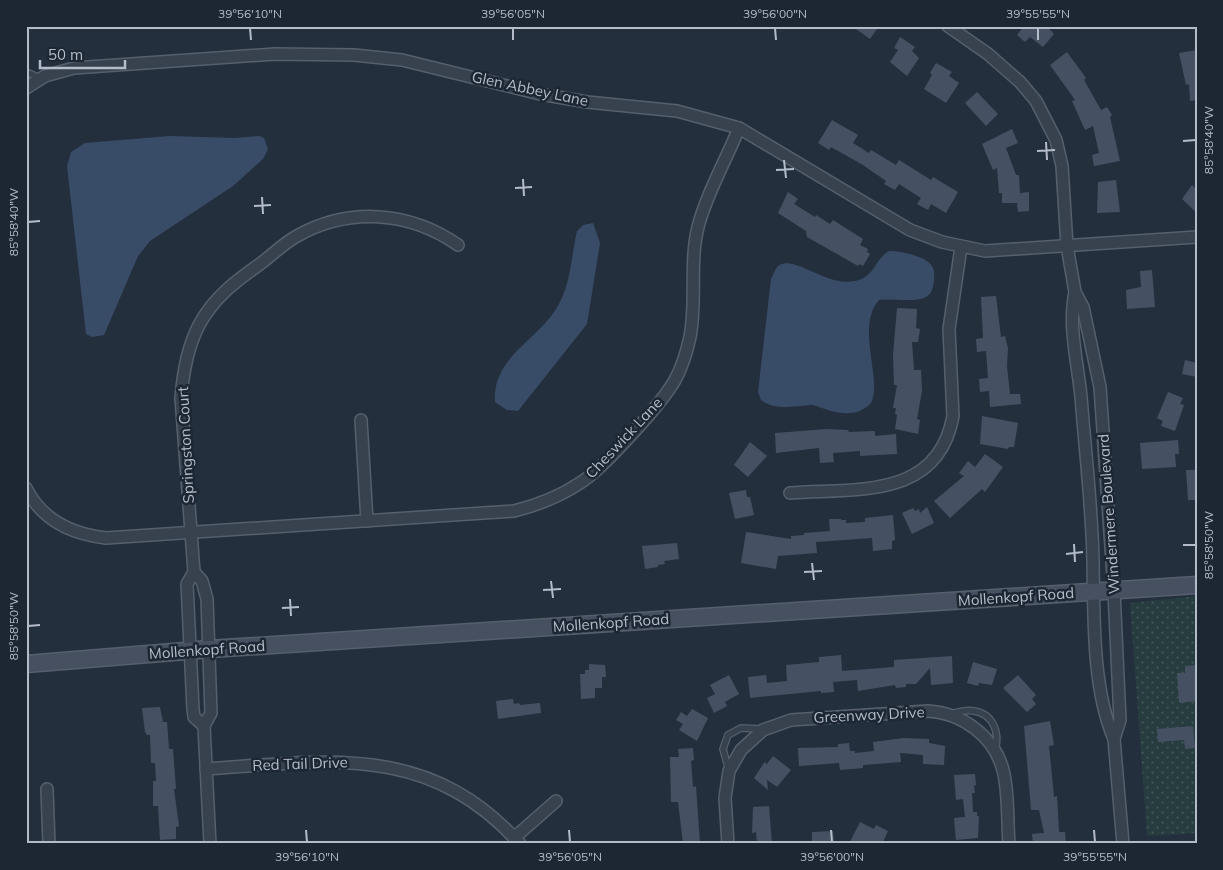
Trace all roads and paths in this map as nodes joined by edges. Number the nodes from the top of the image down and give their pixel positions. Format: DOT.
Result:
graph roads {
  1 [pos="948,26"];
  2 [pos="26,72"];
  3 [pos="41,78"];
  4 [pos="26,88"];
  5 [pos="739,128"];
  6 [pos="1197,237"];
  7 [pos="458,245"];
  8 [pos="1067,246"];
  9 [pos="961,247"];
  10 [pos="1075,292"];
  11 [pos="361,420"];
  12 [pos="26,488"];
  13 [pos="790,493"];
  14 [pos="367,521"];
  15 [pos="190,532"];
  16 [pos="194,572"];
  17 [pos="1197,585"];
  18 [pos="1114,591"];
  19 [pos="1092,592"];
  20 [pos="210,649"];
  21 [pos="190,651"];
  22 [pos="26,664"];
  23 [pos="950,714"];
  24 [pos="204,726"];
  25 [pos="763,730"];
  26 [pos="1114,739"];
  27 [pos="995,750"];
  28 [pos="206,769"];
  29 [pos="729,773"];
  30 [pos="47,789"];
  31 [pos="556,801"];
  32 [pos="518,841"];
  33 [pos="49,844"];
  34 [pos="210,844"];
  35 [pos="728,844"];
  36 [pos="1009,844"];
  37 [pos="1122,844"];
  1 -- 8 [label="street, Windermere Boulevard"];
  2 -- 3 [label="lane"];
  3 -- 4 [label="street, Glen Abbey Lane"];
  3 -- 5 [label="street, Glen Abbey Lane"];
  5 -- 9 [label="street, Glen Abbey Lane"];
  5 -- 14 [label="street, Cheswick Lane"];
  6 -- 8 [label="street, Glen Abbey Lane"];
  7 -- 15 [label="street, Springston Court"];
  8 -- 9 [label="street, Glen Abbey Lane"];
  8 -- 10 [label="street, Windermere Boulevard"];
  9 -- 13 [label="street"];
  10 -- 18 [label="street, Windermere Boulevard"];
  10 -- 19 [label="street, Windermere Boulevard"];
  11 -- 14 [label="street"];
  12 -- 15 [label="street"];
  14 -- 15 [label="street, Cheswick Lane"];
  15 -- 16 [label="street, Springston Court"];
  16 -- 20 [label="street, Springston Court"];
  16 -- 21 [label="street, Springston Court"];
  17 -- 18 [label="street, Mollenkopf Road"];
  18 -- 19 [label="street, Mollenkopf Road"];
  18 -- 26 [label="street, Windermere Boulevard"];
  19 -- 20 [label="street, Mollenkopf Road"];
  19 -- 26 [label="street, Windermere Boulevard"];
  20 -- 21 [label="street, Mollenkopf Road"];
  20 -- 24 [label="street, Springston Court"];
  21 -- 22 [label="street, Mollenkopf Road"];
  21 -- 24 [label="street, Springston Court"];
  23 -- 25 [label="street, Greenway Drive"];
  23 -- 27 [label="street, Greenway Drive"];
  23 -- 27 [label="lane"];
  24 -- 28 [label="street"];
  25 -- 29 [label="street, Greenway Drive"];
  25 -- 29 [label="lane"];
  26 -- 37 [label="street, Windermere Boulevard"];
  27 -- 36 [label="street, Greenway Drive"];
  28 -- 32 [label="street, Red Tail Drive"];
  28 -- 34 [label="street"];
  29 -- 35 [label="street, Greenway Drive"];
  30 -- 33 [label="street"];
  31 -- 32 [label="street"];
}
